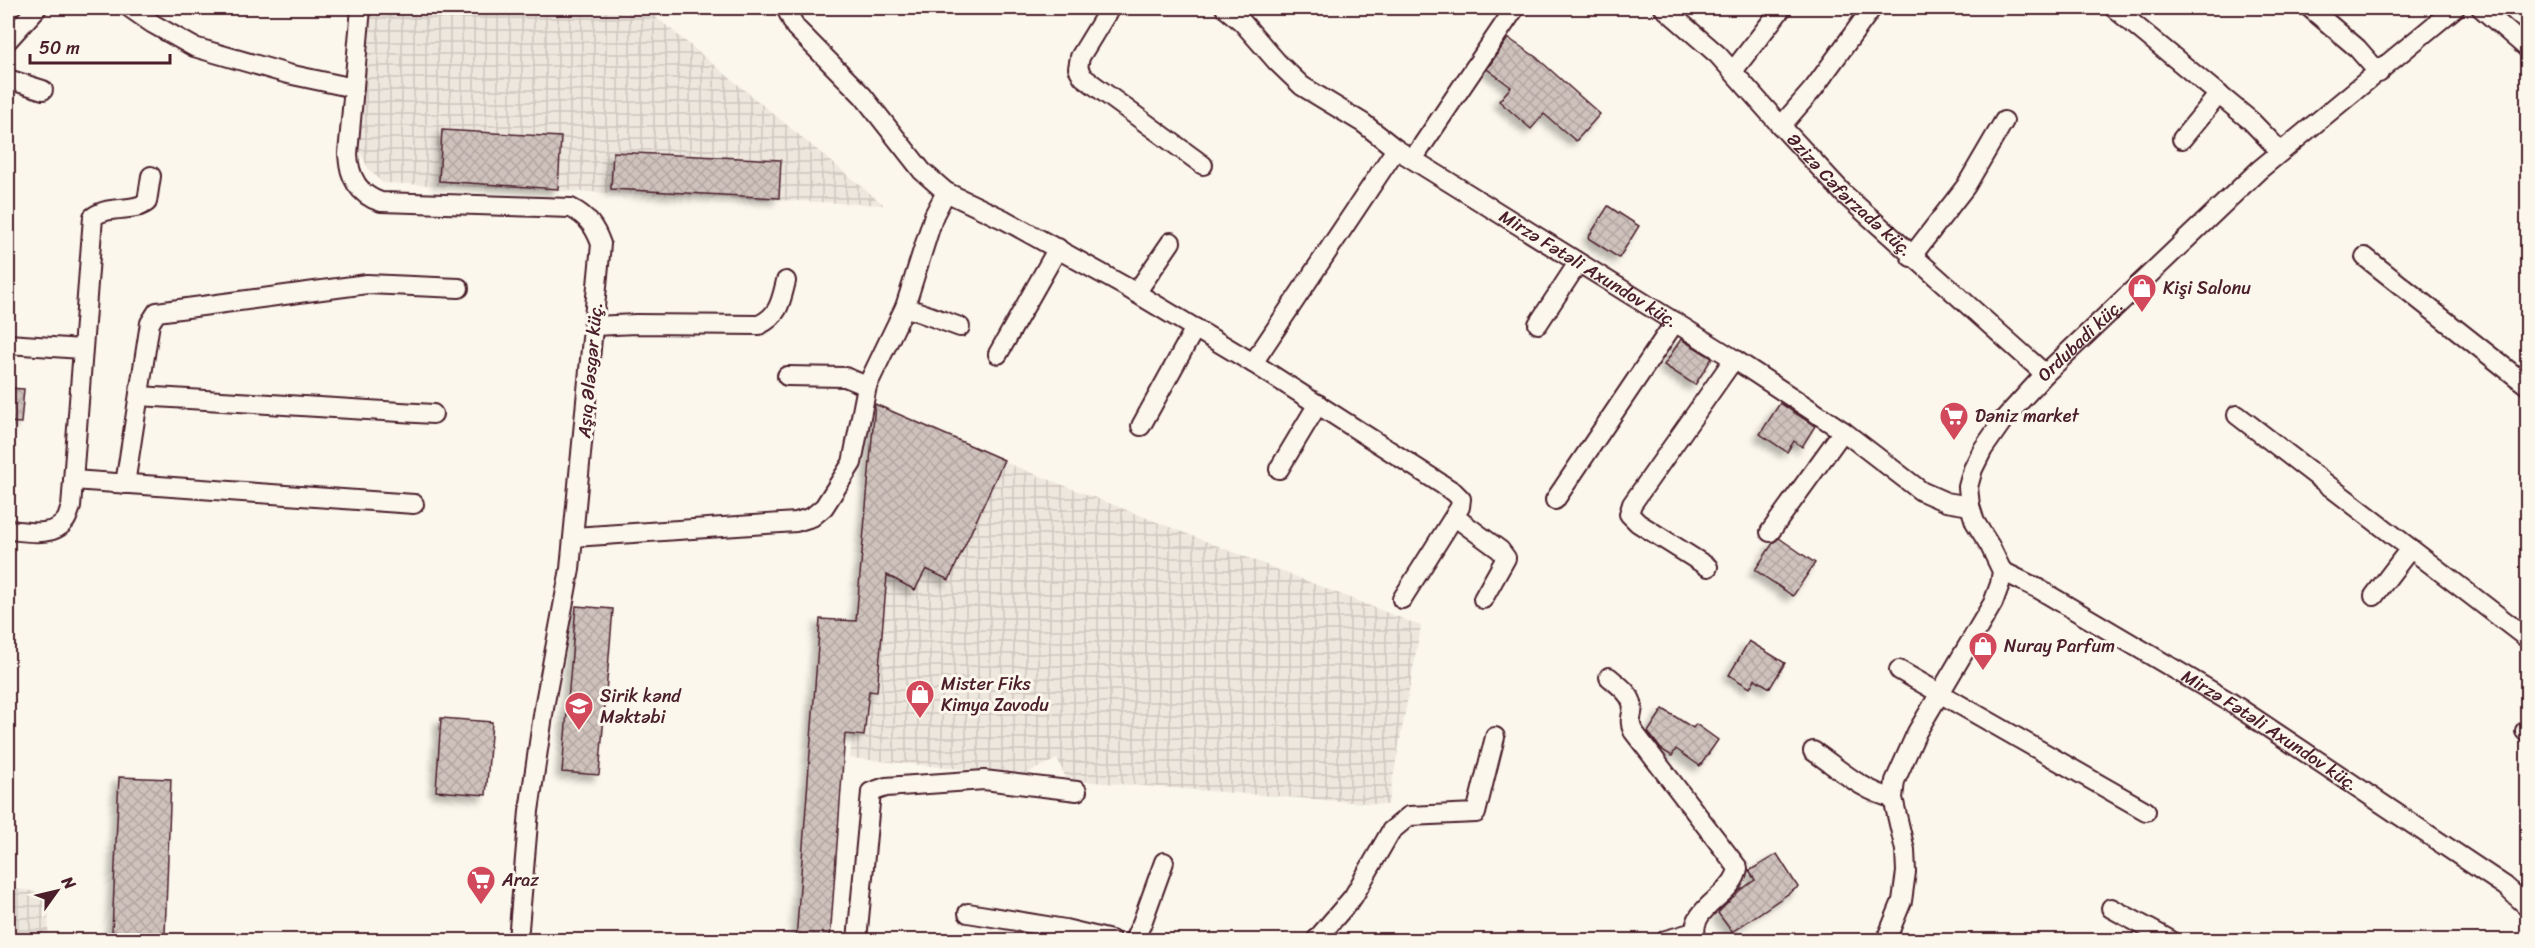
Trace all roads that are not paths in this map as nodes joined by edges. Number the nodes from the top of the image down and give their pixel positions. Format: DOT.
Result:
graph roads {
  1 [pos="37,8"];
  2 [pos="130,8"];
  3 [pos="361,8"];
  4 [pos="786,8"];
  5 [pos="1110,8"];
  6 [pos="1515,8"];
  7 [pos="1665,8"];
  8 [pos="1782,8"];
  9 [pos="1872,8"];
  10 [pos="2114,8"];
  11 [pos="2310,8"];
  12 [pos="2455,8"];
  13 [pos="2481,8"];
  14 [pos="1233,10"];
  15 [pos="8,40"];
  16 [pos="2528,49"];
  17 [pos="1733,71"];
  18 [pos="2379,73"];
  19 [pos="8,79"];
  20 [pos="354,88"];
  21 [pos="43,90"];
  22 [pos="2218,94"];
  23 [pos="2004,121"];
  24 [pos="1780,126"];
  25 [pos="2182,139"];
  26 [pos="1396,149"];
  27 [pos="2280,151"];
  28 [pos="1413,159"];
  29 [pos="1203,165"];
  30 [pos="151,176"];
  31 [pos="946,192"];
  32 [pos="1171,242"];
  33 [pos="1058,248"];
  34 [pos="1911,256"];
  35 [pos="2365,258"];
  36 [pos="1578,262"];
  37 [pos="786,281"];
  38 [pos="459,288"];
  39 [pos="1136,293"];
  40 [pos="905,307"];
  41 [pos="1675,322"];
  42 [pos="1538,324"];
  43 [pos="594,327"];
  44 [pos="960,327"];
  45 [pos="1195,328"];
  46 [pos="8,344"];
  47 [pos="82,350"];
  48 [pos="998,354"];
  49 [pos="1734,359"];
  50 [pos="1253,363"];
  51 [pos="2045,374"];
  52 [pos="787,376"];
  53 [pos="2528,386"];
  54 [pos="867,387"];
  55 [pos="139,396"];
  56 [pos="1318,404"];
  57 [pos="433,414"];
  58 [pos="2237,415"];
  59 [pos="1141,426"];
  60 [pos="1843,431"];
  61 [pos="1279,469"];
  62 [pos="73,480"];
  63 [pos="125,484"];
  64 [pos="1555,500"];
  65 [pos="414,504"];
  66 [pos="1970,506"];
  67 [pos="1455,517"];
  68 [pos="8,530"];
  69 [pos="1770,532"];
  70 [pos="574,537"];
  71 [pos="2409,550"];
  72 [pos="1708,567"];
  73 [pos="2002,571"];
  74 [pos="2374,596"];
  75 [pos="1402,599"];
  76 [pos="1484,599"];
  77 [pos="2528,639"];
  78 [pos="1899,670"];
  79 [pos="1609,677"];
  80 [pos="1940,692"];
  81 [pos="1495,737"];
  82 [pos="1813,750"];
  83 [pos="1077,791"];
  84 [pos="1893,798"];
  85 [pos="2146,812"];
  86 [pos="1164,862"];
  87 [pos="2524,896"];
  88 [pos="2111,908"];
  89 [pos="968,913"];
  90 [pos="1695,936"];
  91 [pos="1892,939"];
  92 [pos="518,940"];
  93 [pos="857,940"];
  94 [pos="1111,940"];
  95 [pos="1134,940"];
  96 [pos="1316,940"];
  97 [pos="1666,940"];
  98 [pos="2170,940"];
  1 -- 15 [label="street"];
  2 -- 20 [label="street"];
  3 -- 20 [label="street, Aşıq Ələsgər küç."];
  4 -- 31 [label="street"];
  5 -- 29 [label="street"];
  6 -- 28 [label="street"];
  7 -- 17 [label="street, Əzizə Cəfərzadə küç."];
  8 -- 17 [label="street"];
  9 -- 24 [label="street"];
  10 -- 22 [label="street"];
  11 -- 18 [label="street"];
  12 -- 18 [label="street, Ordubadi küç."];
  13 -- 16 [label="street"];
  14 -- 26 [label="street, Mirzə Fətəli Axundov küç."];
  17 -- 24 [label="street, Əzizə Cəfərzadə küç."];
  18 -- 27 [label="street, Ordubadi küç."];
  19 -- 21 [label="street"];
  20 -- 43 [label="street, Aşıq Ələsgər küç."];
  22 -- 25 [label="street"];
  22 -- 27 [label="street"];
  23 -- 34 [label="street"];
  24 -- 34 [label="street, Əzizə Cəfərzadə küç."];
  26 -- 28 [label="street, Mirzə Fətəli Axundov küç."];
  26 -- 50 [label="street"];
  27 -- 51 [label="street, Ordubadi küç."];
  28 -- 36 [label="street, Mirzə Fətəli Axundov küç."];
  30 -- 47 [label="street"];
  31 -- 33 [label="street"];
  31 -- 40 [label="street"];
  32 -- 39 [label="street"];
  33 -- 39 [label="street"];
  33 -- 48 [label="street"];
  34 -- 51 [label="street, Əzizə Cəfərzadə küç."];
  35 -- 53 [label="street"];
  36 -- 41 [label="street, Mirzə Fətəli Axundov küç."];
  36 -- 42 [label="street"];
  37 -- 43 [label="street"];
  38 -- 55 [label="street"];
  39 -- 45 [label="street"];
  40 -- 44 [label="street"];
  40 -- 54 [label="street"];
  41 -- 49 [label="street, Mirzə Fətəli Axundov küç."];
  41 -- 64 [label="street"];
  43 -- 70 [label="street, Aşıq Ələsgər küç."];
  45 -- 50 [label="street"];
  45 -- 59 [label="street"];
  46 -- 47 [label="street"];
  47 -- 62 [label="street"];
  49 -- 60 [label="street, Mirzə Fətəli Axundov küç."];
  49 -- 72 [label="street"];
  50 -- 56 [label="street"];
  51 -- 66 [label="street, Ordubadi küç."];
  52 -- 54 [label="street"];
  54 -- 70 [label="street"];
  55 -- 57 [label="street"];
  55 -- 63 [label="street"];
  56 -- 61 [label="street"];
  56 -- 67 [label="street"];
  58 -- 71 [label="street"];
  60 -- 66 [label="street, Mirzə Fətəli Axundov küç."];
  60 -- 69 [label="street"];
  62 -- 63 [label="street"];
  62 -- 68 [label="street"];
  63 -- 65 [label="street"];
  66 -- 73 [label="street, Ordubadi küç."];
  67 -- 75 [label="street"];
  67 -- 76 [label="street"];
  70 -- 92 [label="street, Aşıq Ələsgər küç."];
  71 -- 74 [label="street"];
  71 -- 77 [label="street"];
  73 -- 80 [label="street"];
  73 -- 87 [label="street, Mirzə Fətəli Axundov küç."];
  78 -- 80 [label="street"];
  79 -- 90 [label="street"];
  80 -- 84 [label="street"];
  80 -- 85 [label="street"];
  81 -- 96 [label="street"];
  82 -- 84 [label="street"];
  83 -- 93 [label="street"];
  84 -- 91 [label="street"];
  86 -- 95 [label="street"];
  88 -- 98 [label="street"];
  89 -- 94 [label="street"];
  90 -- 97 [label="street"];
}
